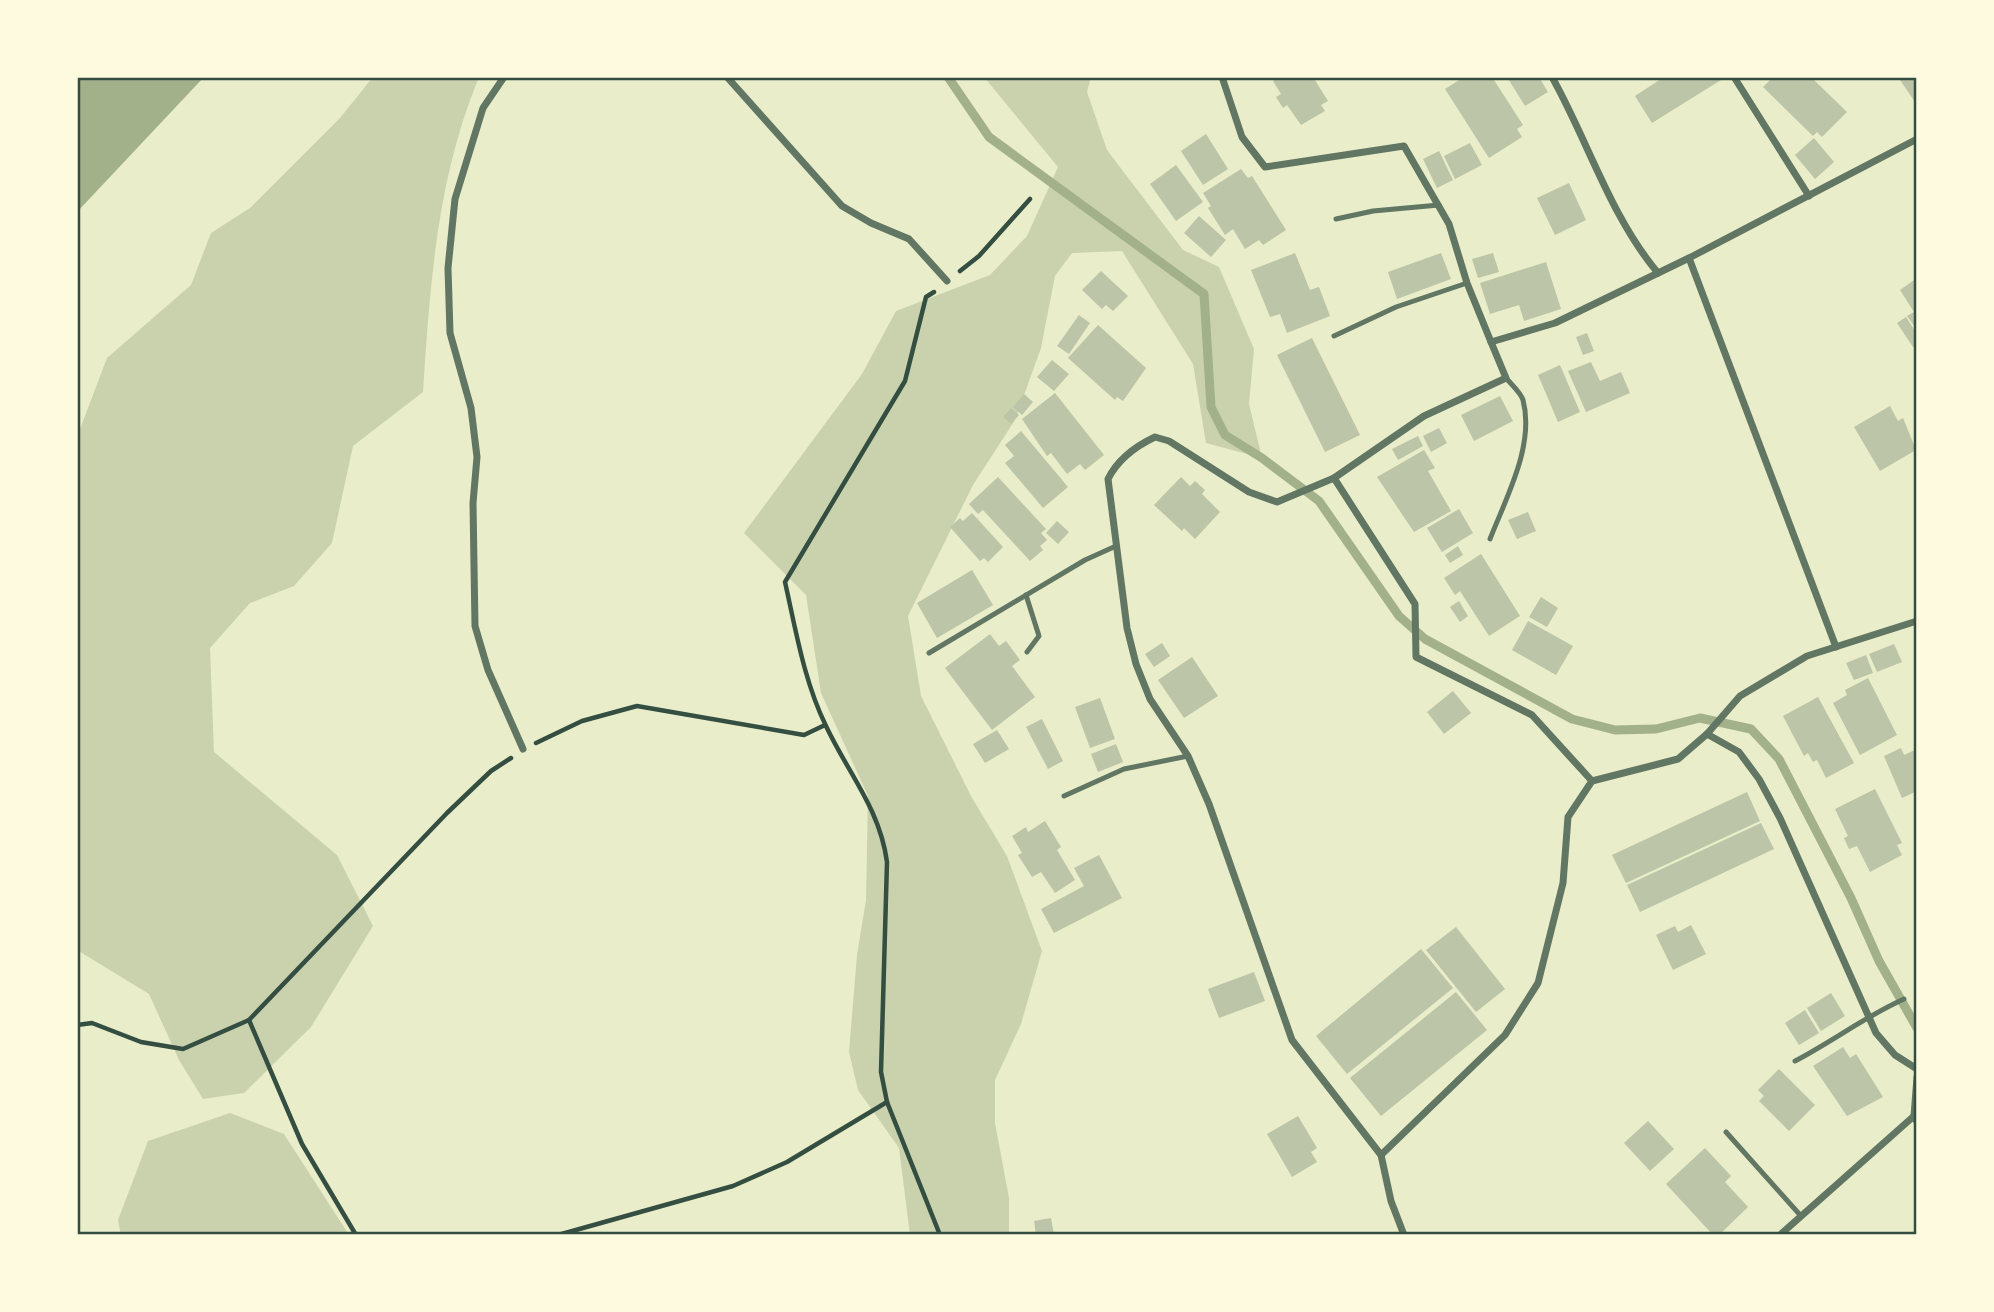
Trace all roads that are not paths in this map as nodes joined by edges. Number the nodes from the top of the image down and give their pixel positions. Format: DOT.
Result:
graph roads {
  1 [pos="504,77"];
  2 [pos="727,77"];
  3 [pos="1222,77"];
  4 [pos="1552,77"];
  5 [pos="1734,77"];
  6 [pos="1917,139"];
  7 [pos="1809,196"];
  8 [pos="1439,205"];
  9 [pos="1336,219"];
  10 [pos="1689,258"];
  11 [pos="1658,273"];
  12 [pos="947,281"];
  13 [pos="1467,283"];
  14 [pos="1334,336"];
  15 [pos="1491,342"];
  16 [pos="1506,378"];
  17 [pos="1334,478"];
  18 [pos="1490,539"];
  19 [pos="1116,546"];
  20 [pos="1026,595"];
  21 [pos="1917,621"];
  22 [pos="1836,647"];
  23 [pos="1027,652"];
  24 [pos="929,653"];
  25 [pos="1707,734"];
  26 [pos="523,749"];
  27 [pos="1188,756"];
  28 [pos="1592,781"];
  29 [pos="1064,796"];
  30 [pos="1904,999"];
  31 [pos="1868,1015"];
  32 [pos="1796,1061"];
  33 [pos="1917,1069"];
  34 [pos="1917,1077"];
  35 [pos="1915,1119"];
  36 [pos="1726,1132"];
  37 [pos="1381,1155"];
  38 [pos="1801,1216"];
  39 [pos="1404,1235"];
  40 [pos="1780,1235"];
  1 -- 26 [label="street"];
  2 -- 12 [label="street"];
  3 -- 8 [label="street"];
  4 -- 11 [label="street"];
  5 -- 7 [label="street"];
  6 -- 7 [label="street"];
  7 -- 10 [label="street"];
  8 -- 9 [label="lane"];
  8 -- 13 [label="street"];
  10 -- 11 [label="street"];
  10 -- 22 [label="street"];
  11 -- 15 [label="street"];
  13 -- 14 [label="lane"];
  13 -- 15 [label="street"];
  15 -- 16 [label="street"];
  16 -- 17 [label="street"];
  16 -- 18 [label="lane"];
  17 -- 19 [label="street"];
  17 -- 28 [label="street"];
  19 -- 20 [label="lane"];
  19 -- 27 [label="street"];
  20 -- 23 [label="lane"];
  20 -- 24 [label="lane"];
  21 -- 22 [label="street"];
  22 -- 25 [label="street"];
  25 -- 28 [label="street"];
  25 -- 31 [label="street"];
  27 -- 29 [label="lane"];
  27 -- 37 [label="street"];
  28 -- 37 [label="street"];
  30 -- 31 [label="lane"];
  31 -- 32 [label="lane"];
  31 -- 33 [label="street"];
  34 -- 35 [label="street"];
  35 -- 38 [label="street"];
  36 -- 38 [label="lane"];
  37 -- 39 [label="street"];
  38 -- 40 [label="street"];
}
